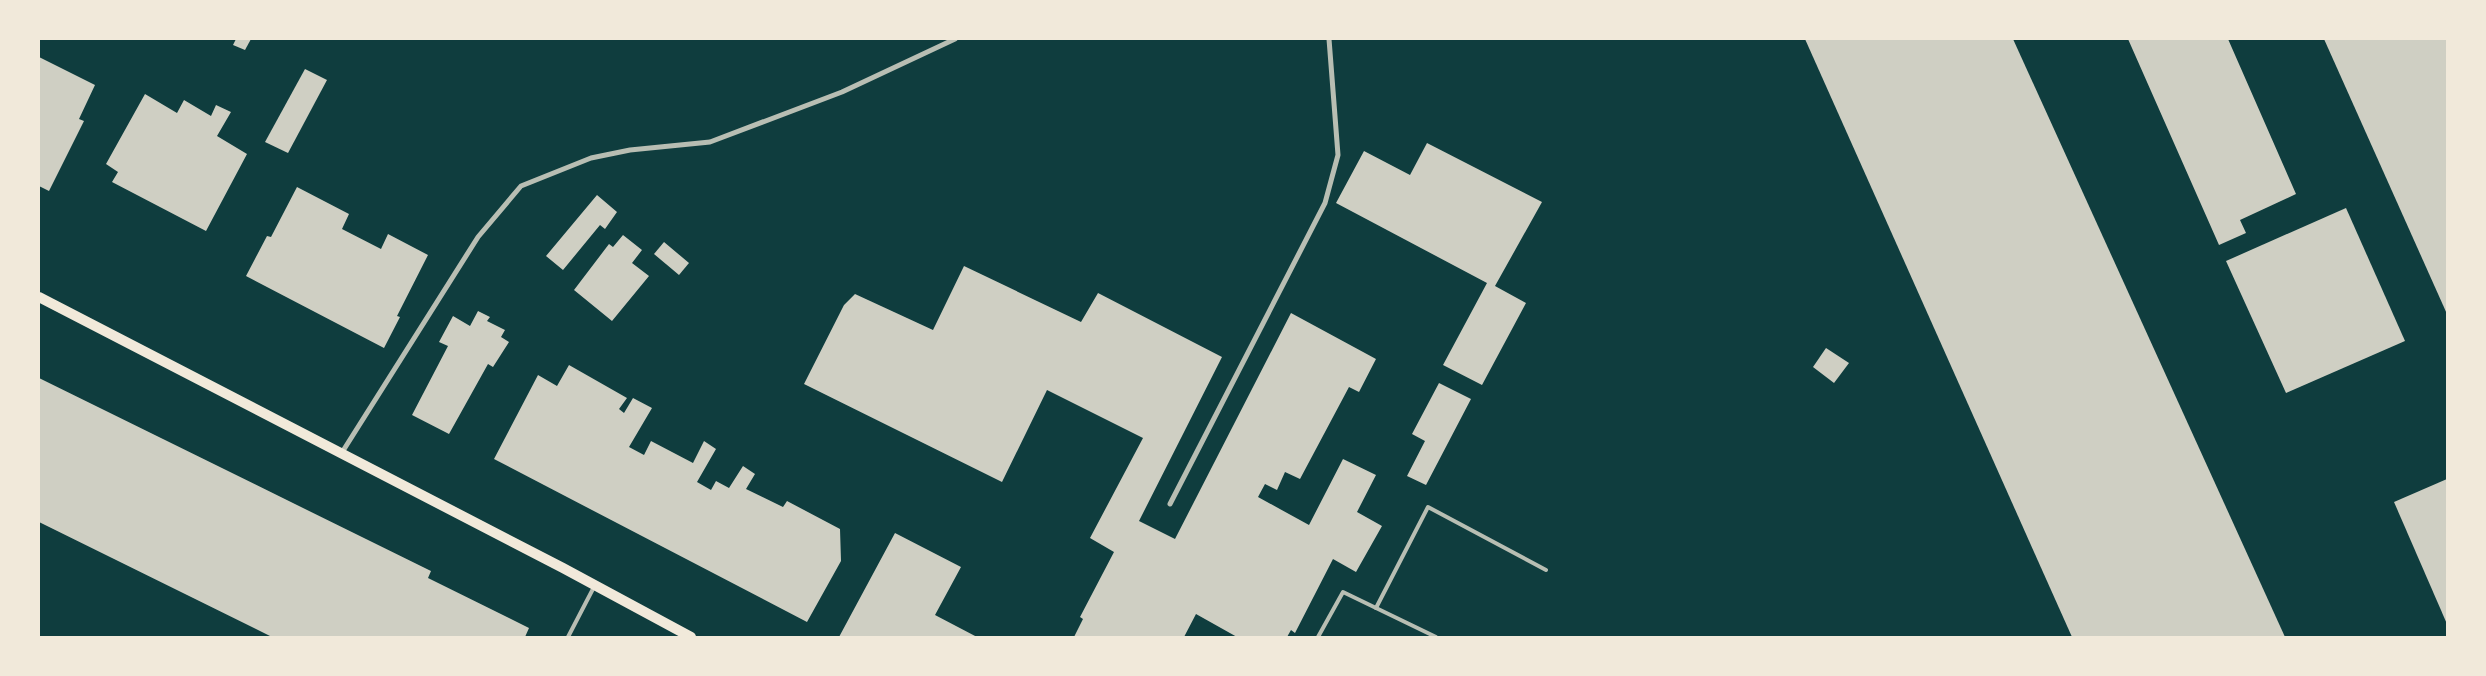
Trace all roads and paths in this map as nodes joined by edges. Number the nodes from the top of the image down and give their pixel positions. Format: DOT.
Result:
graph roads {
  1 [pos="955,39"];
  2 [pos="1329,39"];
  3 [pos="39,297"];
  4 [pos="340,455"];
  5 [pos="1170,504"];
  6 [pos="1546,570"];
  7 [pos="595,586"];
  8 [pos="1376,608"];
  9 [pos="568,637"];
  10 [pos="691,637"];
  11 [pos="1318,637"];
  12 [pos="1436,637"];
  1 -- 4 [label="street"];
  2 -- 5 [label="street"];
  3 -- 4 [label="main road"];
  4 -- 7 [label="main road"];
  6 -- 8 [label="lane"];
  7 -- 9 [label="lane"];
  7 -- 10 [label="main road"];
  8 -- 11 [label="lane"];
  8 -- 12 [label="lane"];
}
